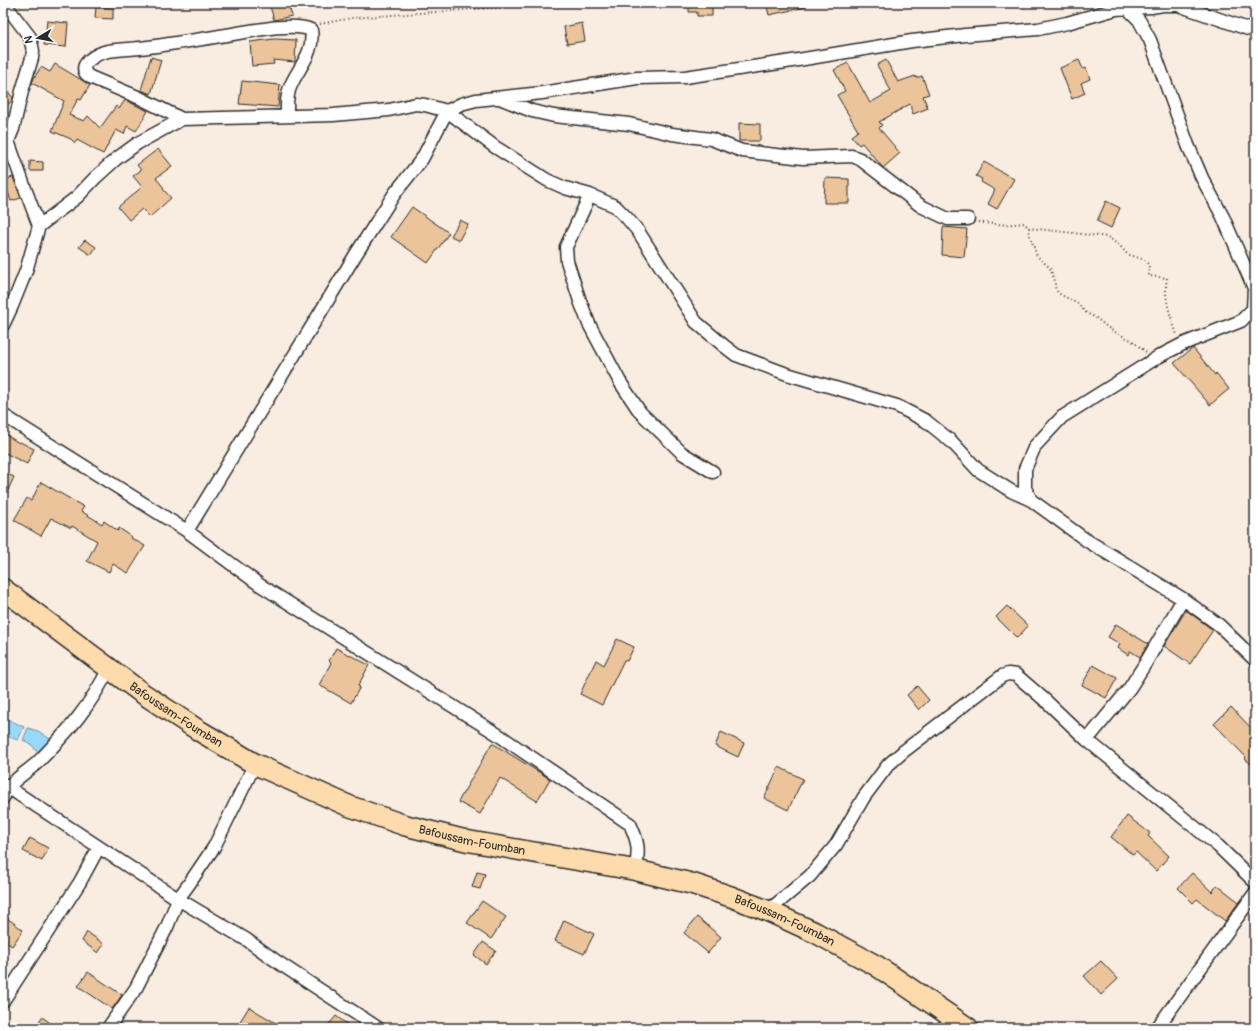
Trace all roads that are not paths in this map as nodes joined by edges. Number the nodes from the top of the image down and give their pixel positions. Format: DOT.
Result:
graph roads {
  1 [pos="4,3"];
  2 [pos="1130,5"];
  3 [pos="1254,31"];
  4 [pos="499,98"];
  5 [pos="447,111"];
  6 [pos="287,116"];
  7 [pos="182,118"];
  8 [pos="5,140"];
  9 [pos="590,195"];
  10 [pos="968,219"];
  11 [pos="39,226"];
  12 [pos="3,324"];
  13 [pos="3,415"];
  14 [pos="713,472"];
  15 [pos="1031,500"];
  16 [pos="187,531"];
  17 [pos="3,589"];
  18 [pos="1183,599"];
  19 [pos="1255,660"];
  20 [pos="108,668"];
  21 [pos="1087,740"];
  22 [pos="256,764"];
  23 [pos="5,790"];
  24 [pos="99,846"];
  25 [pos="635,870"];
  26 [pos="1255,882"];
  27 [pos="1255,893"];
  28 [pos="178,899"];
  29 [pos="768,911"];
  30 [pos="3,1000"];
  31 [pos="108,1028"];
  32 [pos="378,1028"];
  33 [pos="968,1028"];
  34 [pos="1157,1028"];
  1 -- 8 [label="street"];
  2 -- 3 [label="street"];
  2 -- 4 [label="street"];
  2 -- 15 [label="street"];
  4 -- 5 [label="street"];
  4 -- 10 [label="street"];
  5 -- 6 [label="street"];
  5 -- 9 [label="street"];
  5 -- 16 [label="street"];
  6 -- 7 [label="street"];
  6 -- 7 [label="street"];
  7 -- 11 [label="street"];
  8 -- 11 [label="street"];
  9 -- 14 [label="street"];
  9 -- 15 [label="street"];
  11 -- 12 [label="street"];
  13 -- 16 [label="street"];
  15 -- 18 [label="street"];
  16 -- 25 [label="street"];
  17 -- 20 [label="highway, Bafoussam-Foumban"];
  18 -- 19 [label="street"];
  18 -- 21 [label="street"];
  20 -- 22 [label="highway, Bafoussam-Foumban"];
  20 -- 23 [label="street"];
  21 -- 26 [label="street"];
  21 -- 29 [label="street"];
  22 -- 25 [label="highway, Bafoussam-Foumban"];
  22 -- 28 [label="street"];
  23 -- 24 [label="street"];
  24 -- 28 [label="street"];
  24 -- 30 [label="street"];
  25 -- 29 [label="highway, Bafoussam-Foumban"];
  27 -- 34 [label="street"];
  28 -- 31 [label="street"];
  28 -- 32 [label="street"];
  29 -- 33 [label="highway, Bafoussam-Foumban"];
}
